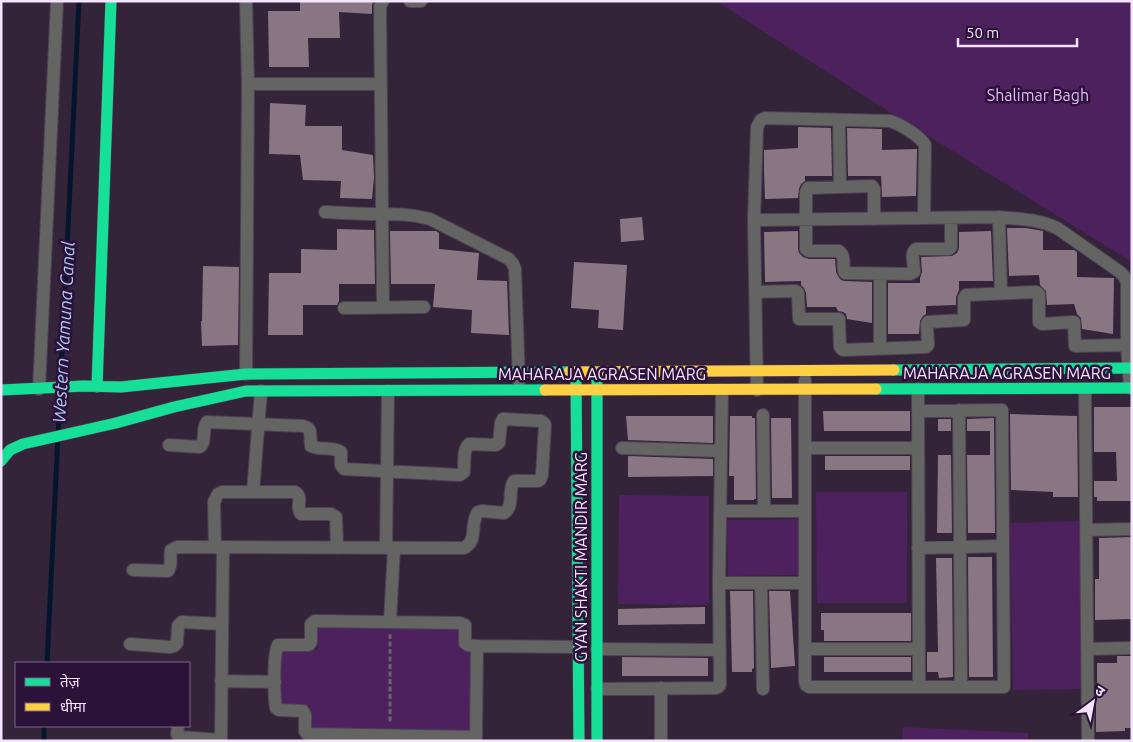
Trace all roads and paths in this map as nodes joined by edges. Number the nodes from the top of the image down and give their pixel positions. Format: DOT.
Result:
graph roads {
  1 [pos="57,1"];
  2 [pos="111,1"];
  3 [pos="246,1"];
  4 [pos="383,1"];
  5 [pos="410,1"];
  6 [pos="420,1"];
  7 [pos="248,84"];
  8 [pos="382,84"];
  9 [pos="839,120"];
  10 [pos="840,187"];
  11 [pos="325,212"];
  12 [pos="382,214"];
  13 [pos="999,217"];
  14 [pos="924,218"];
  15 [pos="951,218"];
  16 [pos="874,219"];
  17 [pos="754,220"];
  18 [pos="806,220"];
  19 [pos="880,274"];
  20 [pos="755,292"];
  21 [pos="1001,293"];
  22 [pos="382,307"];
  23 [pos="424,307"];
  24 [pos="344,308"];
  25 [pos="1127,345"];
  26 [pos="880,349"];
  27 [pos="1130,368"];
  28 [pos="805,370"];
  29 [pos="519,371"];
  30 [pos="756,371"];
  31 [pos="576,372"];
  32 [pos="597,372"];
  33 [pos="246,374"];
  34 [pos="97,387"];
  35 [pos="1131,388"];
  36 [pos="39,389"];
  37 [pos="918,389"];
  38 [pos="1085,389"];
  39 [pos="1,390"];
  40 [pos="722,390"];
  41 [pos="757,390"];
  42 [pos="805,390"];
  43 [pos="261,391"];
  44 [pos="388,391"];
  45 [pos="519,391"];
  46 [pos="576,391"];
  47 [pos="597,391"];
  48 [pos="959,410"];
  49 [pos="918,411"];
  50 [pos="763,414"];
  51 [pos="258,424"];
  52 [pos="169,445"];
  53 [pos="622,448"];
  54 [pos="805,448"];
  55 [pos="918,448"];
  56 [pos="721,451"];
  57 [pos="1,461"];
  58 [pos="387,471"];
  59 [pos="253,492"];
  60 [pos="720,511"];
  61 [pos="764,511"];
  62 [pos="805,511"];
  63 [pos="1132,529"];
  64 [pos="1086,530"];
  65 [pos="1003,546"];
  66 [pos="219,547"];
  67 [pos="960,547"];
  68 [pos="337,548"];
  69 [pos="390,548"];
  70 [pos="918,548"];
  71 [pos="133,570"];
  72 [pos="719,583"];
  73 [pos="761,583"];
  74 [pos="805,583"];
  75 [pos="390,622"];
  76 [pos="222,624"];
  77 [pos="130,644"];
  78 [pos="477,646"];
  79 [pos="578,647"];
  80 [pos="1132,648"];
  81 [pos="597,649"];
  82 [pos="805,649"];
  83 [pos="919,649"];
  84 [pos="1087,649"];
  85 [pos="719,650"];
  86 [pos="221,681"];
  87 [pos="275,682"];
  88 [pos="918,686"];
  89 [pos="961,687"];
  90 [pos="661,688"];
  91 [pos="597,689"];
  92 [pos="763,689"];
  93 [pos="178,727"];
  94 [pos="390,738"];
  95 [pos="476,739"];
  96 [pos="220,741"];
  97 [pos="579,741"];
  98 [pos="597,741"];
  99 [pos="661,741"];
  100 [pos="1088,741"];
  1 -- 36 [label="street"];
  2 -- 34 [label="street"];
  3 -- 7 [label="street"];
  4 -- 8 [label="street"];
  5 -- 6 [label="street"];
  7 -- 8 [label="street"];
  7 -- 33 [label="street"];
  8 -- 12 [label="street"];
  9 -- 10 [label="street"];
  9 -- 14 [label="street"];
  9 -- 17 [label="street"];
  10 -- 16 [label="street"];
  10 -- 18 [label="street"];
  11 -- 12 [label="street"];
  12 -- 22 [label="street"];
  12 -- 29 [label="street"];
  13 -- 15 [label="street"];
  13 -- 21 [label="street"];
  13 -- 25 [label="street"];
  14 -- 15 [label="street"];
  14 -- 16 [label="street"];
  15 -- 19 [label="street"];
  16 -- 18 [label="street"];
  17 -- 18 [label="street"];
  17 -- 20 [label="street"];
  18 -- 19 [label="street"];
  19 -- 26 [label="street"];
  20 -- 26 [label="street"];
  20 -- 30 [label="street"];
  21 -- 25 [label="street"];
  21 -- 26 [label="street"];
  22 -- 23 [label="street"];
  22 -- 24 [label="street"];
  25 -- 27 [label="street"];
  27 -- 28 [label="street, MAHARAJA AGRASEN MARG"];
  27 -- 35 [label="street"];
  28 -- 30 [label="street, MAHARAJA AGRASEN MARG"];
  28 -- 42 [label="street"];
  29 -- 31 [label="street, MAHARAJA AGRASEN MARG"];
  29 -- 33 [label="street, MAHARAJA AGRASEN MARG"];
  29 -- 45 [label="street"];
  30 -- 32 [label="street, MAHARAJA AGRASEN MARG"];
  30 -- 41 [label="street"];
  31 -- 32 [label="street, MAHARAJA AGRASEN MARG"];
  31 -- 46 [label="street, GYAN SHAKTI MANDIR MARG"];
  32 -- 47 [label="street, GYAN SHAKTI MANDIR MARG"];
  33 -- 34 [label="street, MAHARAJA AGRASEN MARG"];
  34 -- 36 [label="street, MAHARAJA AGRASEN MARG"];
  35 -- 38 [label="street, MAHARAJA AGRASEN MARG"];
  36 -- 39 [label="street, MAHARAJA AGRASEN MARG"];
  37 -- 38 [label="street, MAHARAJA AGRASEN MARG"];
  37 -- 42 [label="street, MAHARAJA AGRASEN MARG"];
  37 -- 49 [label="street"];
  38 -- 64 [label="street"];
  40 -- 41 [label="street, MAHARAJA AGRASEN MARG"];
  40 -- 47 [label="street, MAHARAJA AGRASEN MARG"];
  40 -- 56 [label="street"];
  41 -- 42 [label="street, MAHARAJA AGRASEN MARG"];
  42 -- 54 [label="street"];
  43 -- 44 [label="street, MAHARAJA AGRASEN MARG"];
  43 -- 51 [label="street"];
  43 -- 57 [label="street, MAHARAJA AGRASEN MARG"];
  44 -- 45 [label="street, MAHARAJA AGRASEN MARG"];
  44 -- 58 [label="street"];
  45 -- 46 [label="street, MAHARAJA AGRASEN MARG"];
  46 -- 47 [label="street, MAHARAJA AGRASEN MARG"];
  46 -- 79 [label="street, GYAN SHAKTI MANDIR MARG"];
  47 -- 81 [label="street, GYAN SHAKTI MANDIR MARG"];
  48 -- 49 [label="street"];
  48 -- 65 [label="street"];
  48 -- 67 [label="street"];
  49 -- 55 [label="street"];
  50 -- 61 [label="street"];
  51 -- 52 [label="street"];
  51 -- 58 [label="street"];
  51 -- 59 [label="street"];
  53 -- 56 [label="street"];
  54 -- 55 [label="street"];
  54 -- 62 [label="street"];
  55 -- 70 [label="street"];
  56 -- 60 [label="street"];
  58 -- 69 [label="street"];
  58 -- 69 [label="street"];
  59 -- 66 [label="street"];
  59 -- 68 [label="street"];
  60 -- 61 [label="street"];
  60 -- 72 [label="street"];
  61 -- 62 [label="street"];
  62 -- 74 [label="street"];
  63 -- 64 [label="street"];
  64 -- 84 [label="street"];
  65 -- 67 [label="street"];
  65 -- 89 [label="street"];
  66 -- 68 [label="street"];
  66 -- 71 [label="street"];
  66 -- 76 [label="street"];
  67 -- 70 [label="street"];
  67 -- 89 [label="street"];
  68 -- 69 [label="street"];
  69 -- 75 [label="street"];
  70 -- 83 [label="street"];
  72 -- 73 [label="street"];
  72 -- 85 [label="street"];
  73 -- 74 [label="street"];
  73 -- 92 [label="street"];
  74 -- 82 [label="street"];
  75 -- 78 [label="street"];
  75 -- 87 [label="street"];
  75 -- 94 [label="path"];
  76 -- 77 [label="street"];
  76 -- 86 [label="street"];
  78 -- 79 [label="street"];
  78 -- 95 [label="street"];
  79 -- 97 [label="street, GYAN SHAKTI MANDIR MARG"];
  80 -- 84 [label="street"];
  81 -- 85 [label="street"];
  81 -- 91 [label="street, GYAN SHAKTI MANDIR MARG"];
  82 -- 83 [label="street"];
  82 -- 88 [label="street"];
  83 -- 88 [label="street"];
  84 -- 100 [label="street"];
  85 -- 90 [label="street"];
  86 -- 87 [label="street"];
  86 -- 96 [label="street"];
  87 -- 94 [label="street"];
  88 -- 89 [label="street"];
  90 -- 91 [label="street"];
  90 -- 99 [label="street"];
  91 -- 98 [label="street, GYAN SHAKTI MANDIR MARG"];
  93 -- 96 [label="street"];
  94 -- 95 [label="street"];
}
